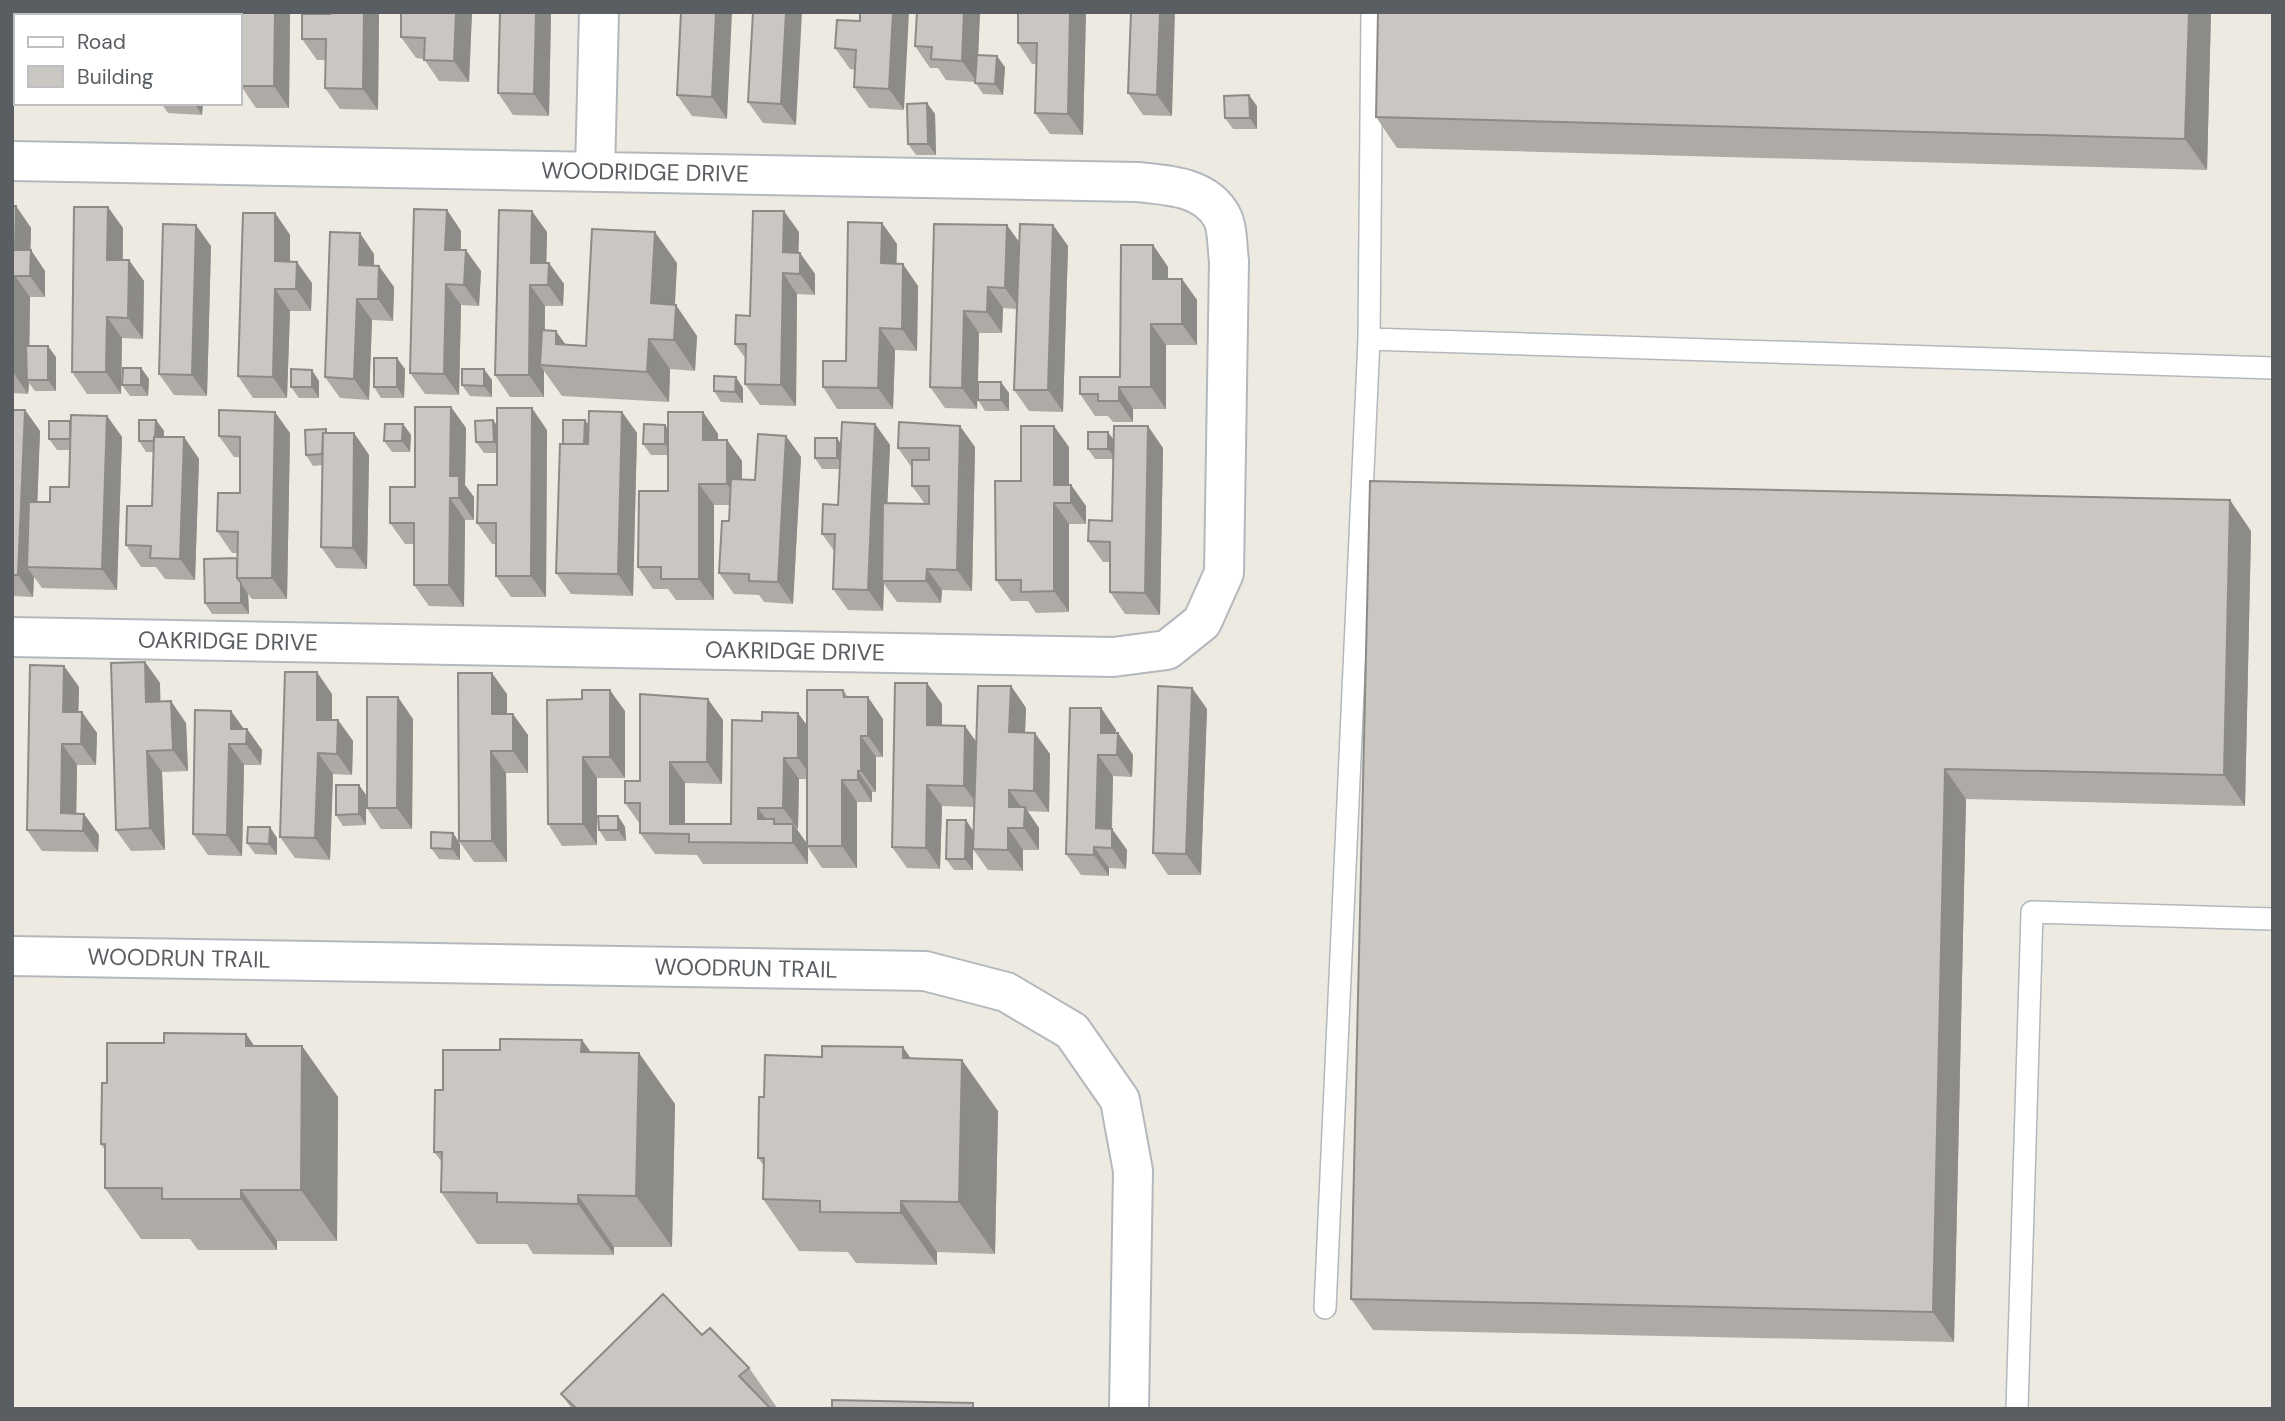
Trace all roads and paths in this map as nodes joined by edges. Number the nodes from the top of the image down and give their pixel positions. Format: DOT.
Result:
graph roads {
  1 [pos="599,12"];
  2 [pos="1373,12"];
  3 [pos="12,161"];
  4 [pos="595,171"];
  5 [pos="1229,261"];
  6 [pos="1368,339"];
  7 [pos="2273,368"];
  8 [pos="12,637"];
  9 [pos="2273,919"];
  10 [pos="12,956"];
  11 [pos="1325,1308"];
  12 [pos="1129,1409"];
  13 [pos="2017,1409"];
  1 -- 4 [label="street"];
  2 -- 6 [label="lane"];
  3 -- 4 [label="street, WOODRIDGE DRIVE"];
  4 -- 5 [label="street, WOODRIDGE DRIVE"];
  5 -- 8 [label="street, OAKRIDGE DRIVE"];
  6 -- 7 [label="lane"];
  6 -- 11 [label="lane"];
  9 -- 13 [label="lane"];
  10 -- 12 [label="street, WOODRUN TRAIL"];
}
